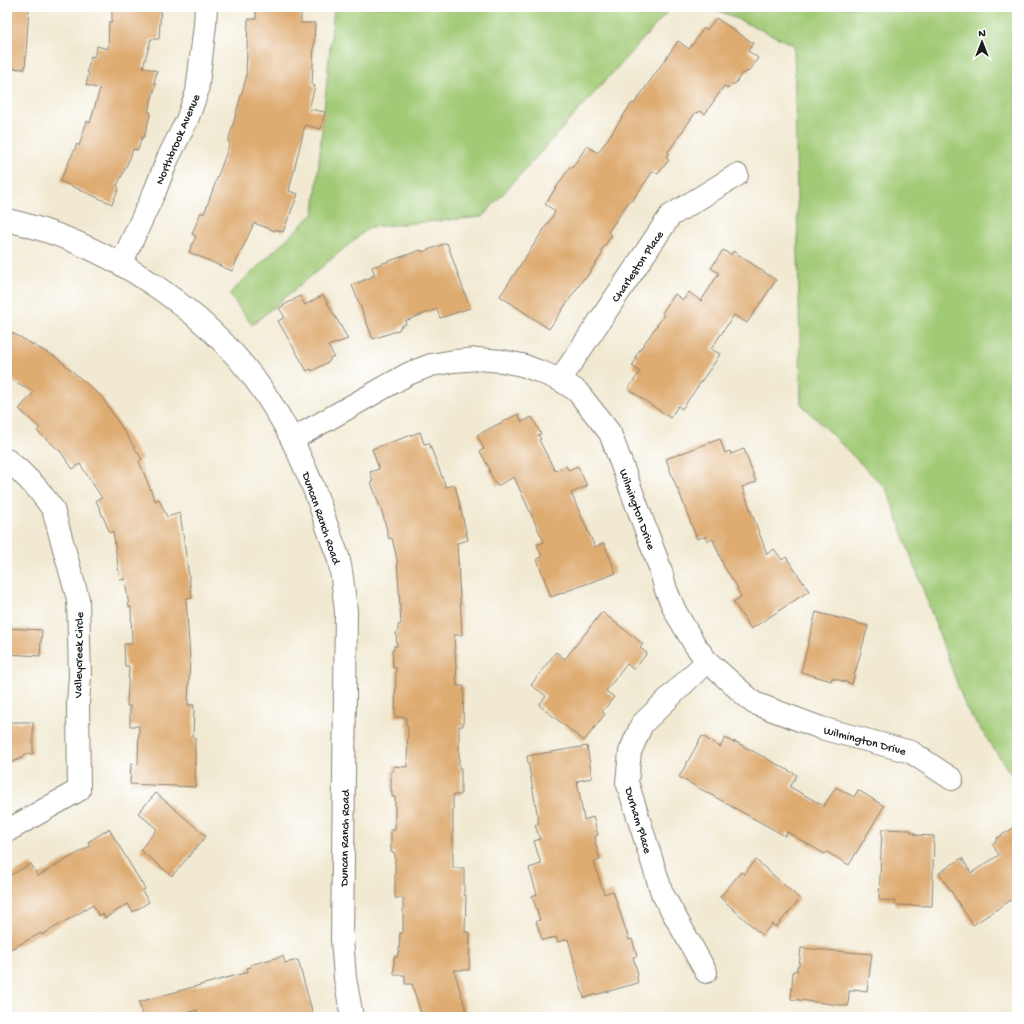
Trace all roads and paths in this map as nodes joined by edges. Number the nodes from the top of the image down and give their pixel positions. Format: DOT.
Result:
graph roads {
  1 [pos="206,7"];
  2 [pos="737,175"];
  3 [pos="7,220"];
  4 [pos="121,264"];
  5 [pos="560,380"];
  6 [pos="293,440"];
  7 [pos="7,460"];
  8 [pos="707,660"];
  9 [pos="952,779"];
  10 [pos="7,831"];
  11 [pos="706,972"];
  12 [pos="352,1017"];
  1 -- 4 [label="street, Northbrook Avenue"];
  2 -- 5 [label="street, Charleston Place"];
  3 -- 4 [label="street, Duncan Ranch Road"];
  4 -- 6 [label="street, Duncan Ranch Road"];
  5 -- 6 [label="street, Wilmington Drive"];
  5 -- 8 [label="street, Wilmington Drive"];
  6 -- 12 [label="street, Duncan Ranch Road"];
  7 -- 10 [label="street, Valleycreek Circle"];
  8 -- 9 [label="street, Wilmington Drive"];
  8 -- 11 [label="street, Durham Place"];
}
